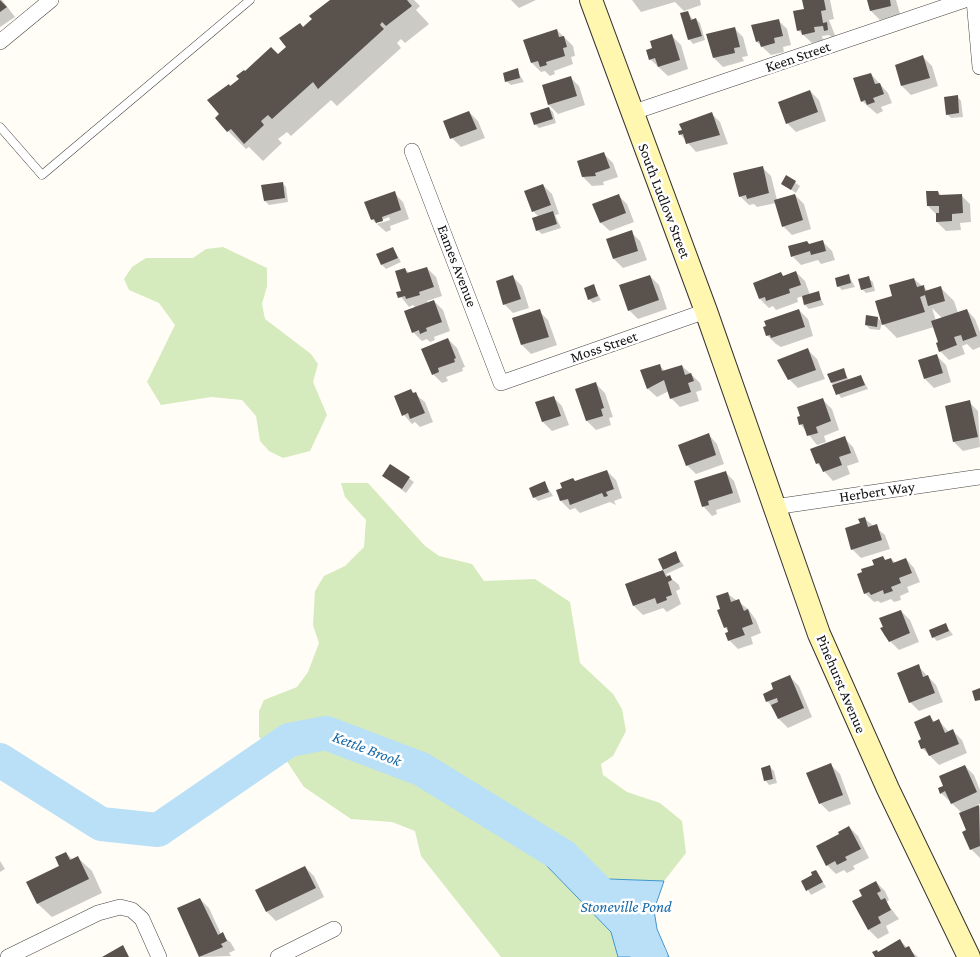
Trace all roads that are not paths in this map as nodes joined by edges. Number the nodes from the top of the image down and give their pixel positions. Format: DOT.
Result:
graph roads {
  1 [pos="51,0"];
  2 [pos="250,0"];
  3 [pos="591,0"];
  4 [pos="964,0"];
  5 [pos="974,0"];
  6 [pos="0,42"];
  7 [pos="980,67"];
  8 [pos="631,113"];
  9 [pos="0,127"];
  10 [pos="412,151"];
  11 [pos="706,311"];
  12 [pos="501,383"];
  13 [pos="738,402"];
  14 [pos="980,477"];
  15 [pos="774,507"];
  16 [pos="334,929"];
  17 [pos="8,957"];
  18 [pos="159,957"];
  19 [pos="278,957"];
  20 [pos="969,957"];
  1 -- 6 [label="street"];
  2 -- 9 [label="lane"];
  3 -- 8 [label="main road, South Ludlow Street"];
  4 -- 8 [label="street, Keen Street"];
  5 -- 7 [label="street"];
  8 -- 11 [label="main road, South Ludlow Street"];
  10 -- 12 [label="street, Eames Avenue"];
  11 -- 12 [label="street, Moss Street"];
  11 -- 13 [label="main road, South Ludlow Street"];
  13 -- 15 [label="main road, Pinehurst Avenue"];
  14 -- 15 [label="street, Herbert Way"];
  15 -- 20 [label="main road, Pinehurst Avenue"];
  16 -- 19 [label="street"];
  17 -- 18 [label="street"];
}
